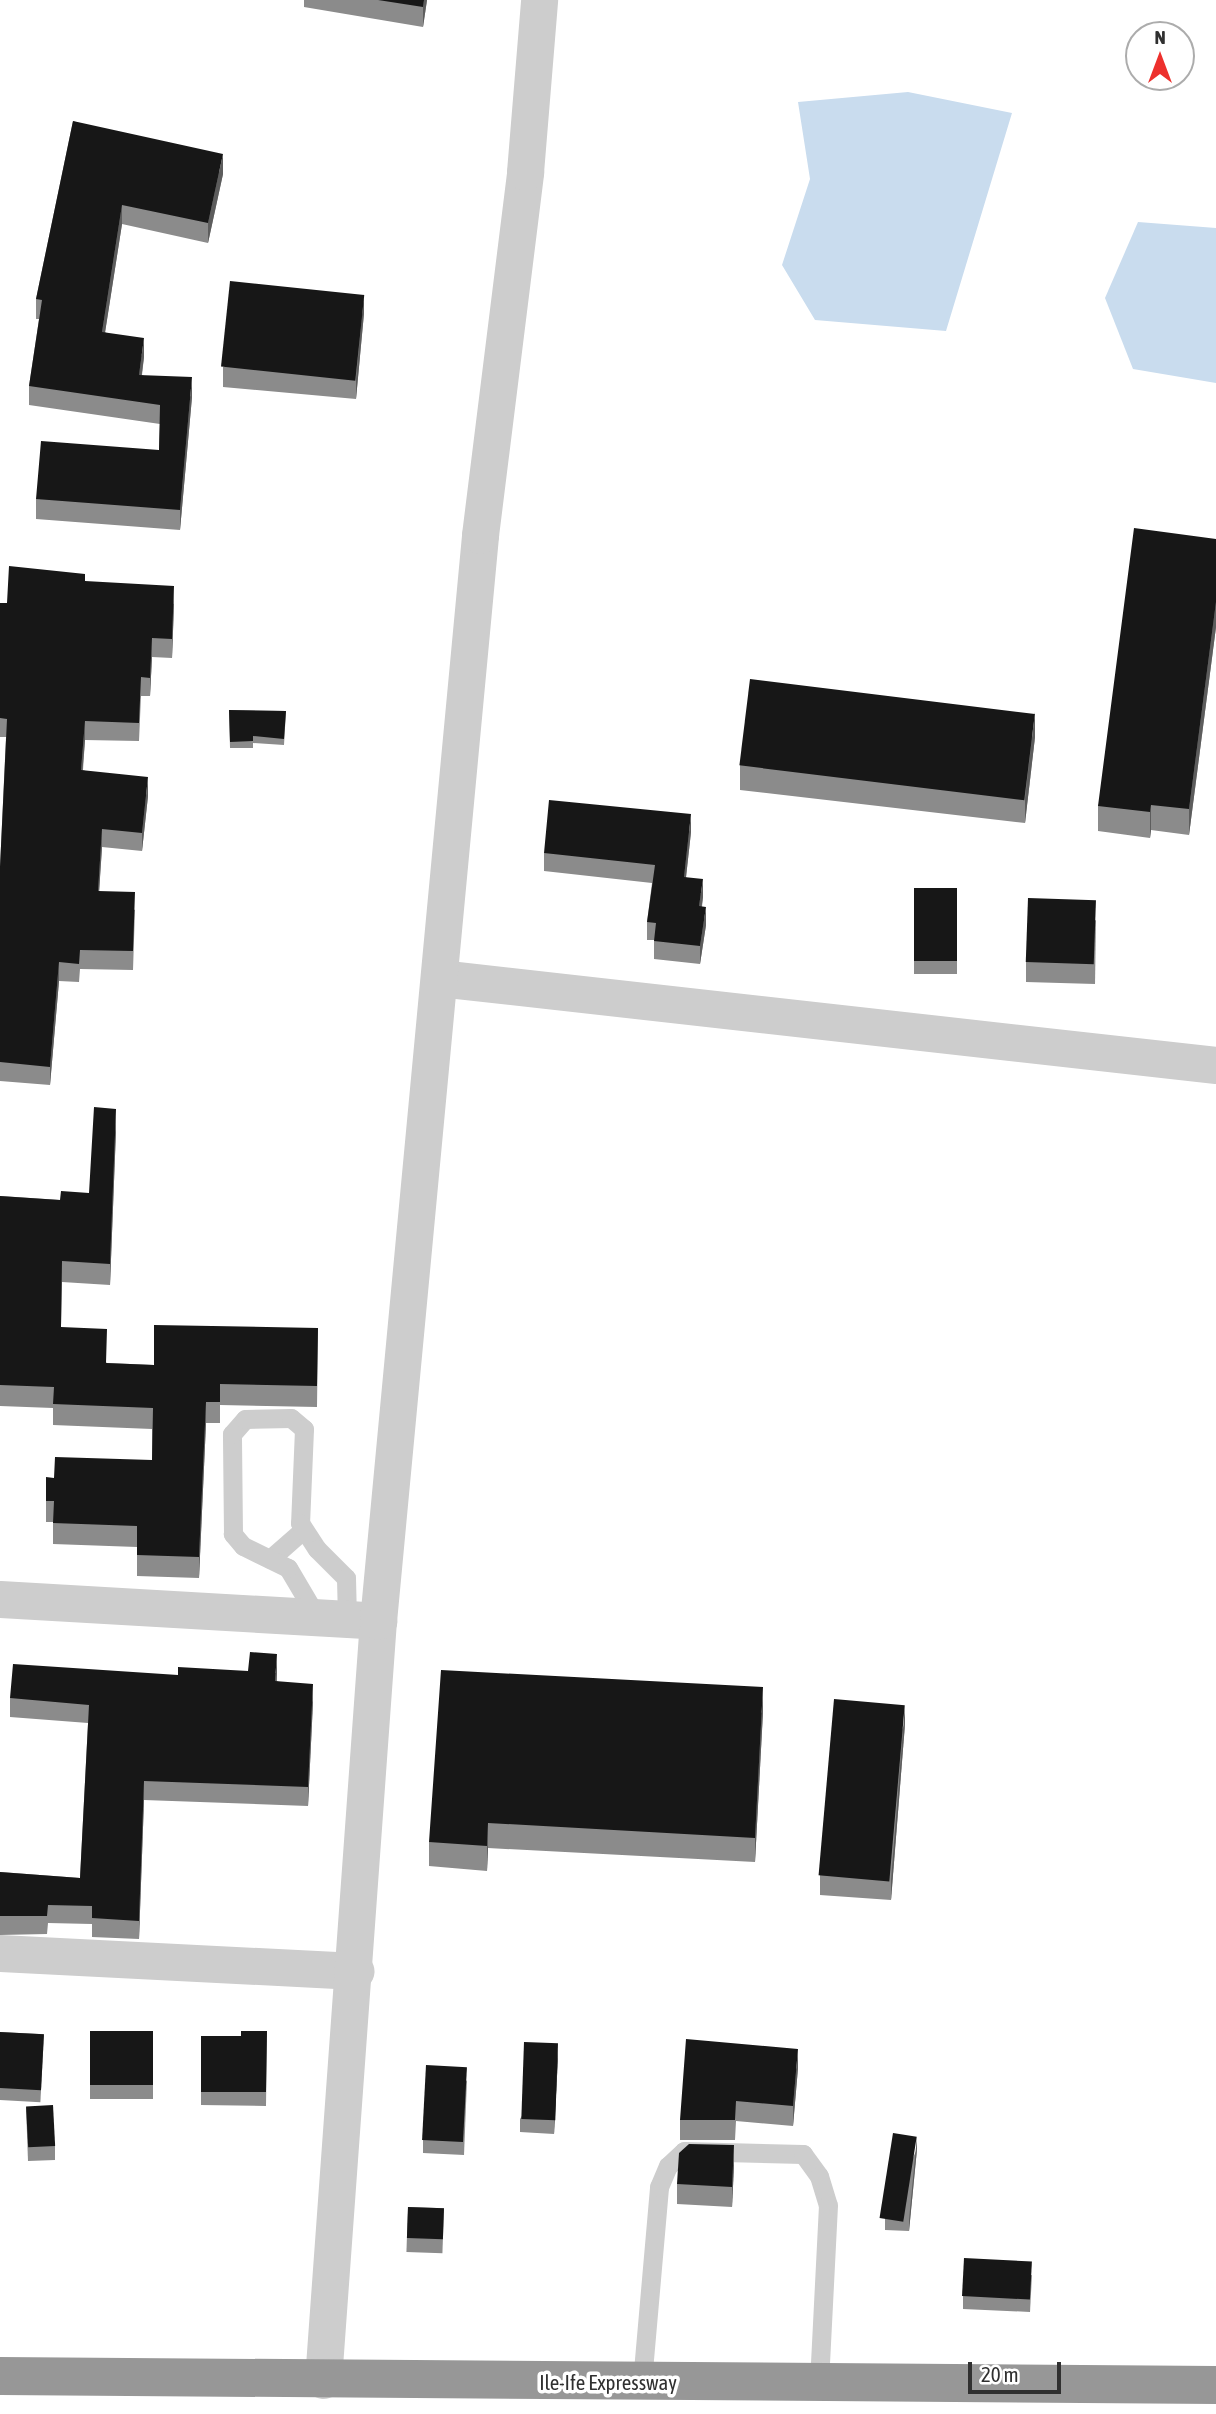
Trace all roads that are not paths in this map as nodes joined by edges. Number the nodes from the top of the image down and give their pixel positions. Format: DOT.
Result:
graph roads {
  1 [pos="539,0"];
  2 [pos="439,978"];
  3 [pos="1216,1065"];
  4 [pos="303,1530"];
  5 [pos="270,1559"];
  6 [pos="0,1599"];
  7 [pos="347,1619"];
  8 [pos="0,1953"];
  9 [pos="355,1971"];
  10 [pos="0,2376"];
  11 [pos="323,2380"];
  12 [pos="642,2382"];
  13 [pos="819,2383"];
  14 [pos="1216,2385"];
  1 -- 2 [label="street"];
  2 -- 3 [label="street"];
  2 -- 7 [label="street"];
  4 -- 5 [label="lane"];
  4 -- 5 [label="lane"];
  4 -- 7 [label="lane"];
  5 -- 7 [label="lane"];
  6 -- 7 [label="street"];
  7 -- 9 [label="street"];
  8 -- 9 [label="street"];
  9 -- 11 [label="street"];
  10 -- 11 [label="highway, Ile-Ife Expressway"];
  11 -- 12 [label="highway, Ile-Ife Expressway"];
  12 -- 13 [label="highway, Ile-Ife Expressway"];
  12 -- 13 [label="lane"];
  13 -- 14 [label="highway, Ile-Ife Expressway"];
}
